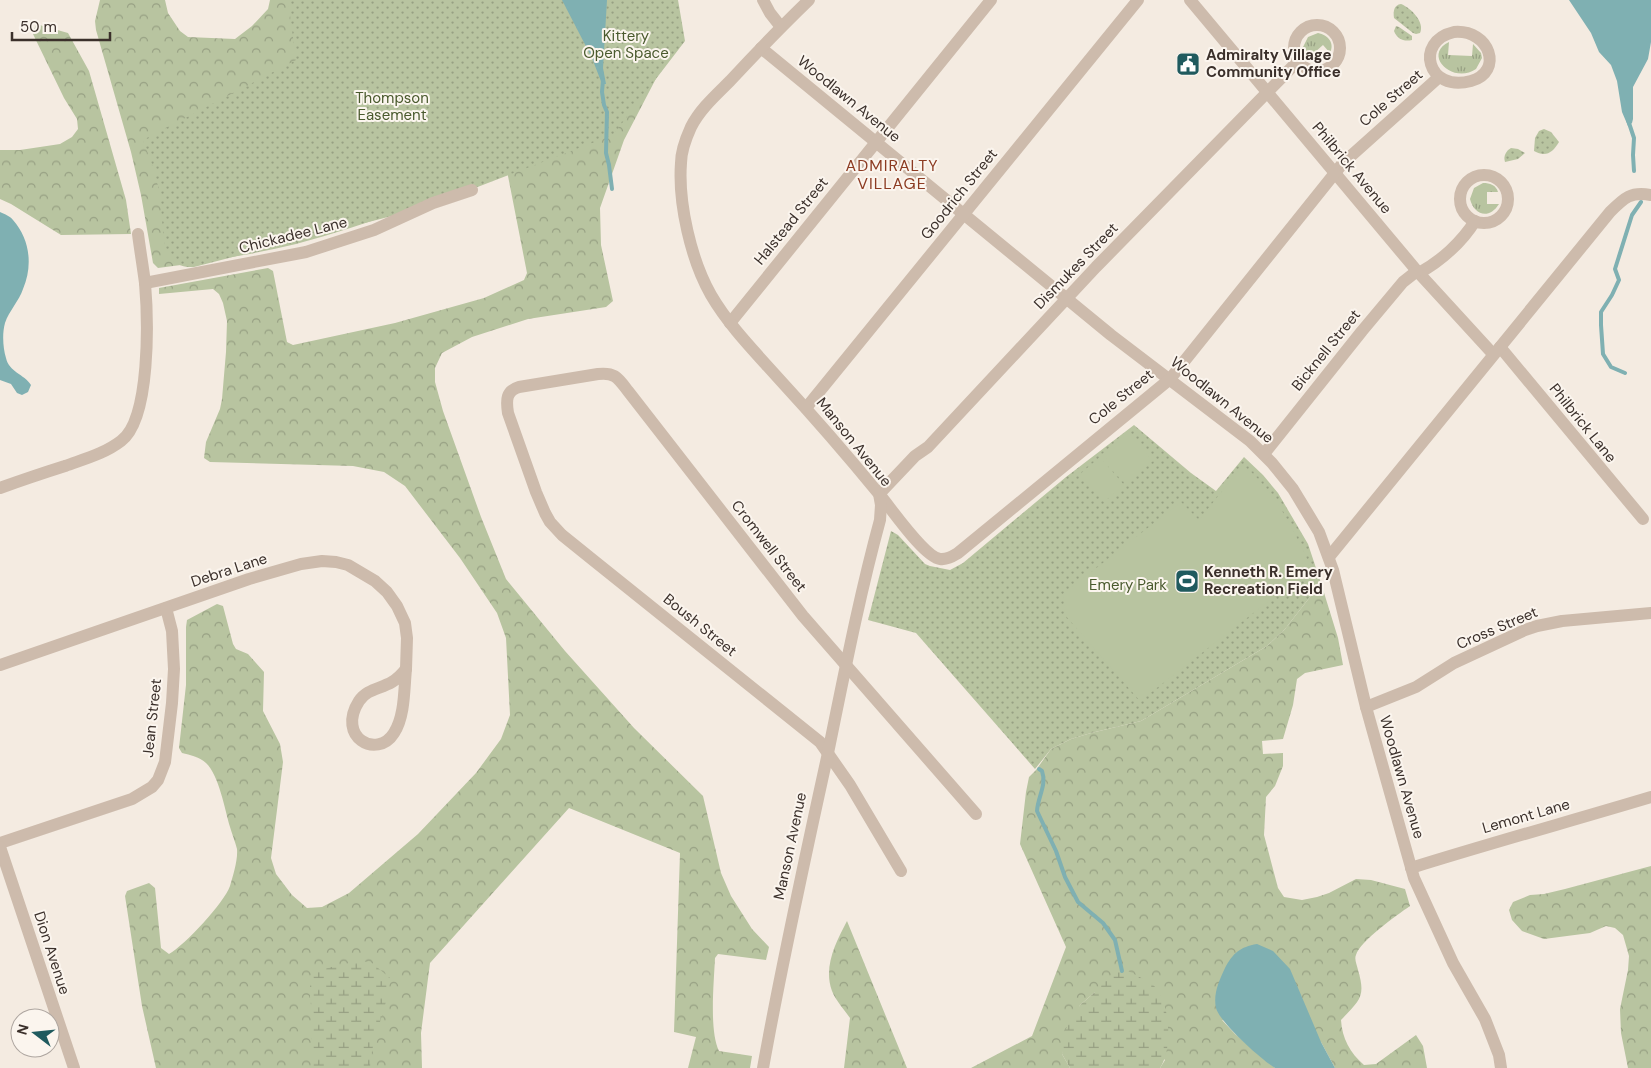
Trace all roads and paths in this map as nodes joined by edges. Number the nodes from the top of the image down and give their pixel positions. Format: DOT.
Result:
graph roads {
  1 [pos="763,0"];
  2 [pos="809,0"];
  3 [pos="991,0"];
  4 [pos="1138,0"];
  5 [pos="1190,0"];
  6 [pos="781,27"];
  7 [pos="761,48"];
  8 [pos="1298,62"];
  9 [pos="1438,78"];
  10 [pos="1267,92"];
  11 [pos="877,142"];
  12 [pos="1334,172"];
  13 [pos="472,190"];
  14 [pos="1651,195"];
  15 [pos="964,213"];
  16 [pos="1475,221"];
  17 [pos="138,234"];
  18 [pos="1418,272"];
  19 [pos="145,283"];
  20 [pos="1067,298"];
  21 [pos="730,322"];
  22 [pos="1497,350"];
  23 [pos="1170,379"];
  24 [pos="509,393"];
  25 [pos="806,408"];
  26 [pos="1264,454"];
  27 [pos="0,488"];
  28 [pos="879,494"];
  29 [pos="1643,518"];
  30 [pos="1329,557"];
  31 [pos="166,608"];
  32 [pos="1651,613"];
  33 [pos="845,664"];
  34 [pos="0,665"];
  35 [pos="406,669"];
  36 [pos="1366,707"];
  37 [pos="828,752"];
  38 [pos="1651,797"];
  39 [pos="976,814"];
  40 [pos="0,843"];
  41 [pos="0,847"];
  42 [pos="1411,868"];
  43 [pos="4,871"];
  44 [pos="901,871"];
  45 [pos="74,1068"];
  46 [pos="762,1068"];
  47 [pos="1502,1068"];
  1 -- 6 [label="street"];
  2 -- 6 [label="street, Manson Avenue"];
  3 -- 11 [label="street, Halstead Street"];
  4 -- 15 [label="street, Goodrich Street"];
  5 -- 10 [label="street, Philbrick Avenue"];
  6 -- 7 [label="street, Manson Avenue"];
  7 -- 11 [label="street, Woodlawn Avenue"];
  7 -- 21 [label="street, Manson Avenue"];
  8 -- 10 [label="street, Dismukes Street"];
  9 -- 9 [label="street, Cole Street"];
  9 -- 12 [label="street, Cole Street"];
  10 -- 12 [label="street, Philbrick Avenue"];
  10 -- 20 [label="street, Dismukes Street"];
  11 -- 15 [label="street, Woodlawn Avenue"];
  11 -- 21 [label="street, Halstead Street"];
  12 -- 18 [label="street, Philbrick Avenue"];
  12 -- 23 [label="street, Cole Street"];
  13 -- 19 [label="street, Chickadee Lane"];
  14 -- 22 [label="street"];
  15 -- 20 [label="street, Woodlawn Avenue"];
  15 -- 25 [label="street, Goodrich Street"];
  16 -- 18 [label="street, Bicknell Street"];
  17 -- 19 [label="street"];
  18 -- 22 [label="street, Philbrick Avenue"];
  18 -- 26 [label="street, Bicknell Street"];
  19 -- 27 [label="street"];
  20 -- 23 [label="street, Woodlawn Avenue"];
  20 -- 28 [label="street, Dismukes Street"];
  21 -- 25 [label="street, Manson Avenue"];
  22 -- 29 [label="street, Philbrick Lane"];
  22 -- 30 [label="street"];
  23 -- 26 [label="street, Woodlawn Avenue"];
  23 -- 28 [label="street, Cole Street"];
  24 -- 33 [label="street, Cromwell Street"];
  24 -- 37 [label="street, Boush Street"];
  25 -- 28 [label="street, Manson Avenue"];
  26 -- 30 [label="street, Woodlawn Avenue"];
  28 -- 33 [label="street, Manson Avenue"];
  30 -- 36 [label="street, Woodlawn Avenue"];
  31 -- 34 [label="street, Debra Lane"];
  31 -- 35 [label="street, Debra Lane"];
  31 -- 40 [label="street, Jean Street"];
  32 -- 36 [label="street, Cross Street"];
  33 -- 37 [label="street, Manson Avenue"];
  33 -- 39 [label="street, Cromwell Street"];
  35 -- 35 [label="street, Debra Lane"];
  36 -- 42 [label="street, Woodlawn Avenue"];
  37 -- 44 [label="street, Boush Street"];
  37 -- 46 [label="street, Manson Avenue"];
  38 -- 42 [label="street, Lemont Lane"];
  41 -- 43 [label="street, Dion Avenue"];
  42 -- 47 [label="street, Woodlawn Avenue"];
  43 -- 45 [label="street, Dion Avenue"];
}
